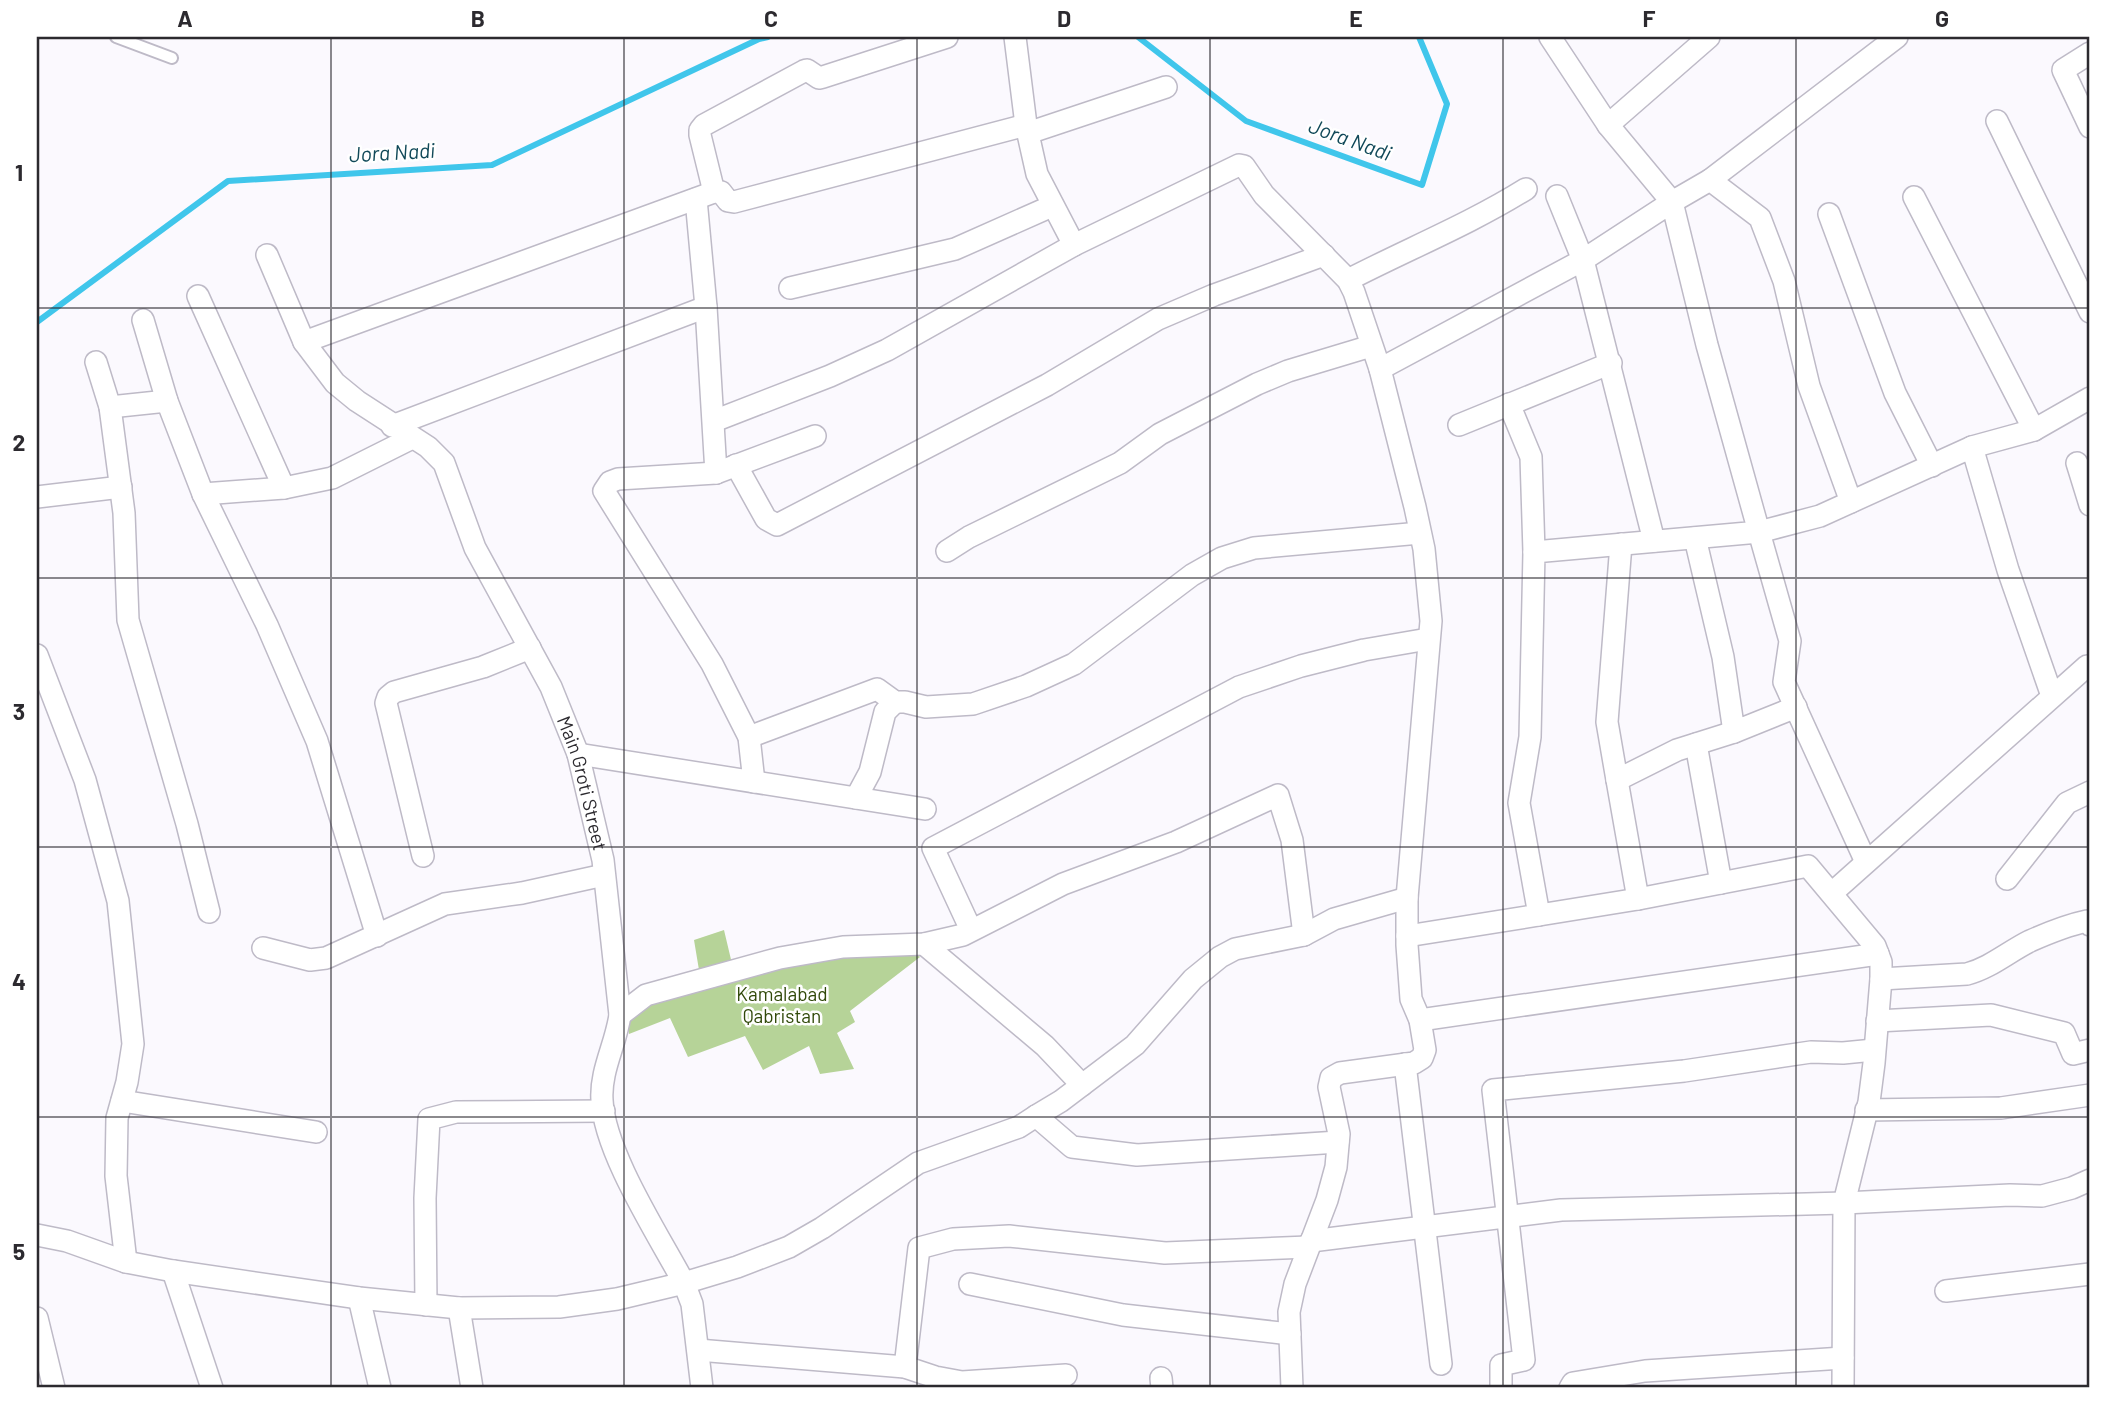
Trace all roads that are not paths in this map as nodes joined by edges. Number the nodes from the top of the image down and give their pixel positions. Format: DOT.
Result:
graph roads {
  1 [pos="116,37"];
  2 [pos="947,37"];
  3 [pos="1015,37"];
  4 [pos="1550,37"];
  5 [pos="1709,37"];
  6 [pos="1897,37"];
  7 [pos="2090,53"];
  8 [pos="172,58"];
  9 [pos="1166,87"];
  10 [pos="1997,121"];
  11 [pos="1608,125"];
  12 [pos="2090,127"];
  13 [pos="1027,129"];
  14 [pos="1710,180"];
  15 [pos="1527,189"];
  16 [pos="705,195"];
  17 [pos="1557,196"];
  18 [pos="1914,197"];
  19 [pos="1672,202"];
  20 [pos="1052,206"];
  21 [pos="1829,214"];
  22 [pos="1074,245"];
  23 [pos="267,255"];
  24 [pos="1324,255"];
  25 [pos="1583,260"];
  26 [pos="1348,280"];
  27 [pos="790,288"];
  28 [pos="198,296"];
  29 [pos="706,307"];
  30 [pos="2090,312"];
  31 [pos="143,320"];
  32 [pos="304,342"];
  33 [pos="1371,346"];
  34 [pos="96,362"];
  35 [pos="1611,363"];
  36 [pos="1380,369"];
  37 [pos="2090,398"];
  38 [pos="167,401"];
  39 [pos="1509,404"];
  40 [pos="110,407"];
  41 [pos="714,421"];
  42 [pos="1460,425"];
  43 [pos="392,426"];
  44 [pos="2034,430"];
  45 [pos="815,436"];
  46 [pos="412,438"];
  47 [pos="1972,447"];
  48 [pos="2077,463"];
  49 [pos="1932,466"];
  50 [pos="726,469"];
  51 [pos="121,487"];
  52 [pos="285,488"];
  53 [pos="204,494"];
  54 [pos="37,497"];
  55 [pos="1851,502"];
  56 [pos="2090,505"];
  57 [pos="1420,533"];
  58 [pos="1759,533"];
  59 [pos="1695,538"];
  60 [pos="1654,541"];
  61 [pos="1621,544"];
  62 [pos="947,551"];
  63 [pos="1534,552"];
  64 [pos="1429,639"];
  65 [pos="530,648"];
  66 [pos="37,655"];
  67 [pos="2087,666"];
  68 [pos="2052,696"];
  69 [pos="895,702"];
  70 [pos="1796,707"];
  71 [pos="1734,732"];
  72 [pos="749,737"];
  73 [pos="1696,744"];
  74 [pos="578,754"];
  75 [pos="1617,780"];
  76 [pos="754,782"];
  77 [pos="2090,792"];
  78 [pos="856,798"];
  79 [pos="925,809"];
  80 [pos="423,856"];
  81 [pos="1866,862"];
  82 [pos="604,875"];
  83 [pos="2007,879"];
  84 [pos="1721,883"];
  85 [pos="1832,893"];
  86 [pos="1407,898"];
  87 [pos="1638,899"];
  88 [pos="209,912"];
  89 [pos="1539,915"];
  90 [pos="2090,925"];
  91 [pos="971,930"];
  92 [pos="1304,935"];
  93 [pos="377,936"];
  94 [pos="1407,936"];
  95 [pos="924,944"];
  96 [pos="263,948"];
  97 [pos="1878,954"];
  98 [pos="1881,979"];
  99 [pos="620,1015"];
  100 [pos="1420,1020"];
  101 [pos="1877,1021"];
  102 [pos="1874,1050"];
  103 [pos="2090,1050"];
  104 [pos="1405,1064"];
  105 [pos="1082,1085"];
  106 [pos="2090,1095"];
  107 [pos="121,1101"];
  108 [pos="1866,1110"];
  109 [pos="604,1111"];
  110 [pos="1037,1116"];
  111 [pos="316,1132"];
  112 [pos="1338,1142"];
  113 [pos="2090,1180"];
  114 [pos="1844,1203"];
  115 [pos="1506,1216"];
  116 [pos="1423,1227"];
  117 [pos="37,1236"];
  118 [pos="1309,1244"];
  119 [pos="126,1262"];
  120 [pos="173,1271"];
  121 [pos="2090,1274"];
  122 [pos="684,1283"];
  123 [pos="970,1284"];
  124 [pos="1946,1291"];
  125 [pos="359,1298"];
  126 [pos="426,1305"];
  127 [pos="459,1308"];
  128 [pos="37,1318"];
  129 [pos="1290,1334"];
  130 [pos="698,1350"];
  131 [pos="1843,1358"];
  132 [pos="1441,1364"];
  133 [pos="905,1367"];
  134 [pos="1066,1375"];
  135 [pos="54,1388"];
  136 [pos="212,1388"];
  137 [pos="380,1388"];
  138 [pos="472,1388"];
  139 [pos="702,1388"];
  140 [pos="1292,1388"];
  141 [pos="1501,1388"];
  142 [pos="1570,1388"];
  143 [pos="1843,1388"];
  1 -- 8 [label="lane"];
  2 -- 16 [label="street"];
  3 -- 13 [label="street"];
  4 -- 11 [label="street"];
  5 -- 11 [label="street"];
  6 -- 14 [label="street"];
  7 -- 12 [label="street"];
  9 -- 13 [label="street"];
  10 -- 30 [label="street"];
  11 -- 19 [label="street"];
  13 -- 16 [label="street"];
  13 -- 20 [label="street"];
  14 -- 19 [label="street"];
  14 -- 55 [label="street"];
  15 -- 26 [label="street"];
  16 -- 29 [label="street"];
  16 -- 32 [label="street"];
  17 -- 25 [label="street"];
  18 -- 44 [label="street"];
  19 -- 25 [label="street"];
  19 -- 58 [label="street"];
  20 -- 22 [label="street"];
  20 -- 27 [label="street"];
  21 -- 49 [label="street"];
  22 -- 24 [label="street"];
  22 -- 41 [label="street"];
  23 -- 32 [label="street, Main Groti Street"];
  24 -- 26 [label="street"];
  24 -- 50 [label="street"];
  25 -- 35 [label="street"];
  25 -- 36 [label="street"];
  26 -- 33 [label="street"];
  28 -- 52 [label="street"];
  29 -- 41 [label="street"];
  29 -- 43 [label="street"];
  31 -- 38 [label="street"];
  32 -- 43 [label="street, Main Groti Street"];
  33 -- 36 [label="street"];
  33 -- 62 [label="street"];
  34 -- 40 [label="street"];
  35 -- 39 [label="street"];
  35 -- 60 [label="street"];
  36 -- 57 [label="street"];
  37 -- 44 [label="street"];
  38 -- 40 [label="street"];
  38 -- 53 [label="street"];
  39 -- 42 [label="street"];
  39 -- 63 [label="street"];
  40 -- 51 [label="street"];
  41 -- 50 [label="street"];
  43 -- 46 [label="street, Main Groti Street"];
  44 -- 47 [label="street"];
  45 -- 50 [label="street"];
  46 -- 52 [label="street"];
  46 -- 65 [label="street, Main Groti Street"];
  47 -- 49 [label="street"];
  47 -- 68 [label="street"];
  48 -- 56 [label="street"];
  49 -- 55 [label="street"];
  50 -- 72 [label="street"];
  51 -- 54 [label="street"];
  51 -- 88 [label="street"];
  52 -- 53 [label="street"];
  53 -- 93 [label="street"];
  55 -- 58 [label="street"];
  57 -- 64 [label="street"];
  57 -- 69 [label="street"];
  58 -- 59 [label="street"];
  58 -- 70 [label="street"];
  59 -- 60 [label="street"];
  59 -- 71 [label="street"];
  60 -- 61 [label="street"];
  61 -- 63 [label="street"];
  61 -- 75 [label="street"];
  63 -- 89 [label="street"];
  64 -- 86 [label="street"];
  64 -- 91 [label="street"];
  65 -- 74 [label="street, Main Groti Street"];
  65 -- 80 [label="street"];
  66 -- 107 [label="street"];
  67 -- 68 [label="street"];
  68 -- 81 [label="street"];
  69 -- 72 [label="street"];
  69 -- 78 [label="street"];
  70 -- 71 [label="street"];
  70 -- 81 [label="street"];
  71 -- 73 [label="street"];
  72 -- 76 [label="street"];
  73 -- 75 [label="street"];
  73 -- 84 [label="street"];
  74 -- 76 [label="street"];
  74 -- 82 [label="street, Main Groti Street"];
  75 -- 87 [label="street"];
  76 -- 78 [label="street"];
  77 -- 83 [label="street"];
  78 -- 79 [label="street"];
  81 -- 85 [label="street"];
  82 -- 93 [label="street"];
  82 -- 99 [label="street, Main Groti Street"];
  84 -- 85 [label="street"];
  84 -- 87 [label="street"];
  85 -- 97 [label="street"];
  86 -- 92 [label="street"];
  86 -- 94 [label="street"];
  87 -- 89 [label="street"];
  89 -- 94 [label="street"];
  90 -- 98 [label="street"];
  91 -- 92 [label="street"];
  91 -- 95 [label="street"];
  92 -- 105 [label="street"];
  93 -- 96 [label="street"];
  94 -- 100 [label="street"];
  95 -- 99 [label="street"];
  95 -- 105 [label="street"];
  97 -- 98 [label="street"];
  97 -- 100 [label="street"];
  98 -- 101 [label="street"];
  99 -- 109 [label="street, Main Groti Street"];
  100 -- 104 [label="street"];
  101 -- 102 [label="street"];
  101 -- 103 [label="street"];
  102 -- 108 [label="street"];
  102 -- 115 [label="street"];
  104 -- 112 [label="street"];
  104 -- 116 [label="street"];
  105 -- 110 [label="street"];
  106 -- 108 [label="street"];
  107 -- 111 [label="street"];
  107 -- 119 [label="street"];
  108 -- 114 [label="street"];
  109 -- 122 [label="street, Main Groti Street"];
  109 -- 126 [label="street"];
  110 -- 112 [label="street"];
  110 -- 122 [label="street"];
  112 -- 118 [label="street"];
  113 -- 114 [label="street"];
  114 -- 115 [label="street"];
  114 -- 131 [label="street"];
  115 -- 116 [label="street"];
  115 -- 141 [label="street"];
  116 -- 118 [label="street"];
  116 -- 132 [label="street"];
  117 -- 119 [label="street"];
  118 -- 129 [label="street"];
  118 -- 133 [label="street"];
  119 -- 120 [label="street"];
  120 -- 125 [label="street"];
  120 -- 136 [label="street"];
  121 -- 124 [label="street"];
  122 -- 127 [label="street"];
  122 -- 130 [label="street, Main Groti Street"];
  123 -- 129 [label="street"];
  125 -- 126 [label="street"];
  125 -- 137 [label="street"];
  126 -- 127 [label="street"];
  127 -- 138 [label="street"];
  128 -- 135 [label="street"];
  129 -- 140 [label="street"];
  130 -- 133 [label="street"];
  130 -- 139 [label="street, Main Groti Street"];
  131 -- 142 [label="street"];
  131 -- 143 [label="street"];
  133 -- 134 [label="street"];
}
